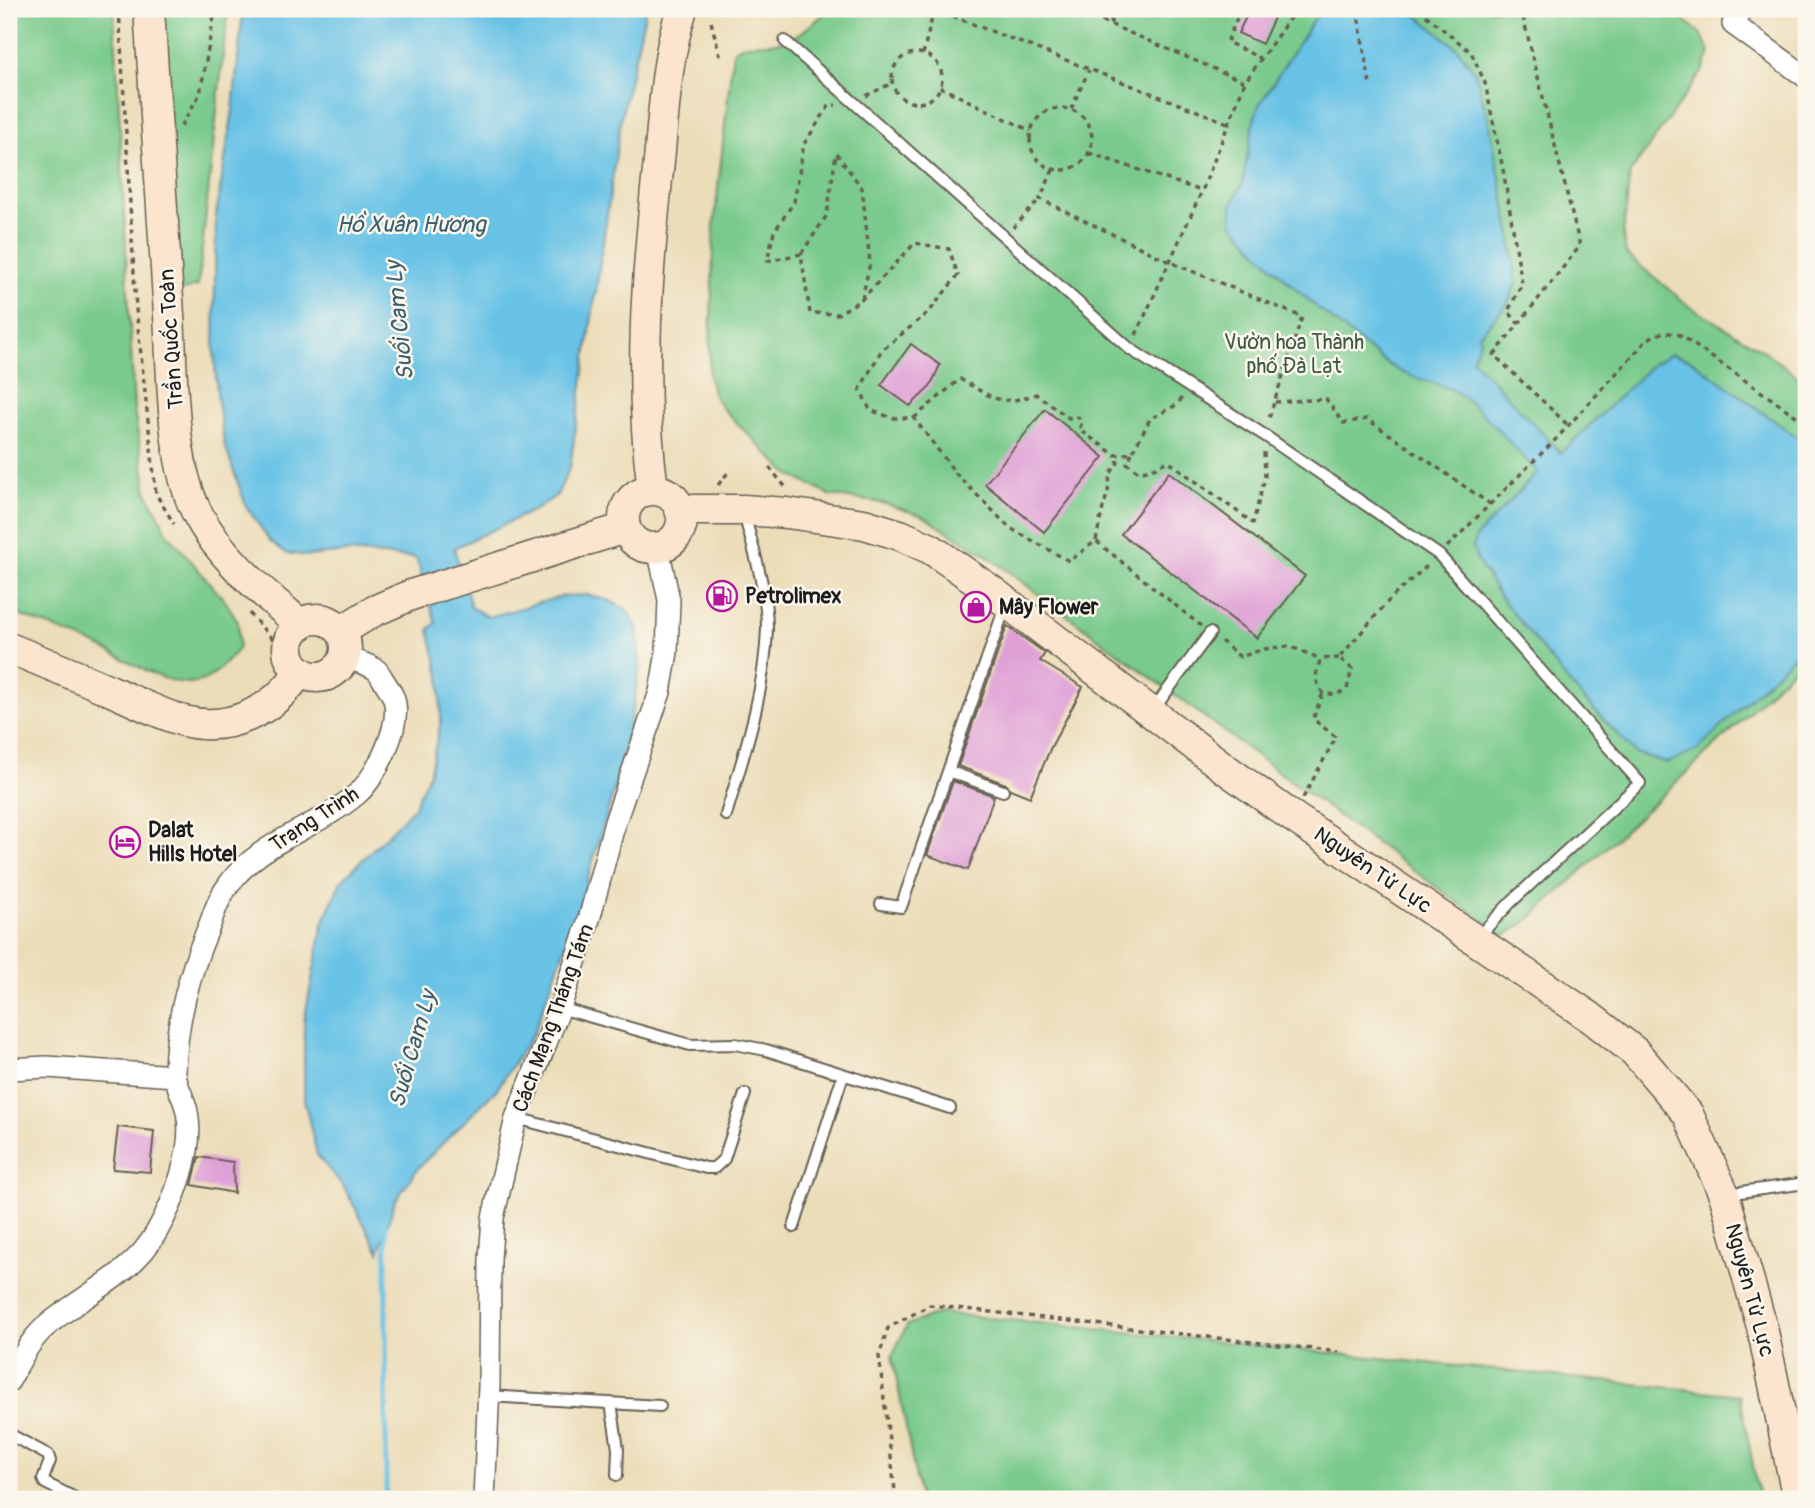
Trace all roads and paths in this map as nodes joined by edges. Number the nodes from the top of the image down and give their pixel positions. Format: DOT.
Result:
graph roads {
  1 [pos="149,9"];
  2 [pos="212,9"];
  3 [pos="682,9"];
  4 [pos="934,9"];
  5 [pos="1074,9"];
  6 [pos="1116,9"];
  7 [pos="1241,9"];
  8 [pos="1296,9"];
  9 [pos="1357,9"];
  10 [pos="1418,9"];
  11 [pos="1517,9"];
  12 [pos="1741,9"];
  13 [pos="711,22"];
  14 [pos="1110,24"];
  15 [pos="785,41"];
  16 [pos="923,54"];
  17 [pos="1260,58"];
  18 [pos="720,59"];
  19 [pos="1089,70"];
  20 [pos="1806,77"];
  21 [pos="1245,82"];
  22 [pos="892,83"];
  23 [pos="1370,84"];
  24 [pos="940,87"];
  25 [pos="854,102"];
  26 [pos="1071,110"];
  27 [pos="1228,124"];
  28 [pos="1031,131"];
  29 [pos="175,137"];
  30 [pos="1089,153"];
  31 [pos="1054,170"];
  32 [pos="1202,191"];
  33 [pos="1040,199"];
  34 [pos="1004,237"];
  35 [pos="801,254"];
  36 [pos="1170,262"];
  37 [pos="863,299"];
  38 [pos="1519,324"];
  39 [pos="1130,349"];
  40 [pos="1188,387"];
  41 [pos="1274,402"];
  42 [pos="914,418"];
  43 [pos="1806,423"];
  44 [pos="1569,426"];
  45 [pos="1264,435"];
  46 [pos="1132,453"];
  47 [pos="1115,455"];
  48 [pos="769,467"];
  49 [pos="730,470"];
  50 [pos="718,485"];
  51 [pos="653,491"];
  52 [pos="791,494"];
  53 [pos="1490,504"];
  54 [pos="680,510"];
  55 [pos="744,510"];
  56 [pos="625,528"];
  57 [pos="1096,541"];
  58 [pos="658,548"];
  59 [pos="1439,555"];
  60 [pos="1007,602"];
  61 [pos="301,625"];
  62 [pos="1210,633"];
  63 [pos="343,644"];
  64 [pos="9,648"];
  65 [pos="1339,658"];
  66 [pos="1321,659"];
  67 [pos="300,671"];
  68 [pos="1323,693"];
  69 [pos="1152,712"];
  70 [pos="948,771"];
  71 [pos="1003,792"];
  72 [pos="726,815"];
  73 [pos="1290,815"];
  74 [pos="881,904"];
  75 [pos="1476,940"];
  76 [pos="560,1007"];
  77 [pos="9,1069"];
  78 [pos="843,1075"];
  79 [pos="175,1076"];
  80 [pos="745,1094"];
  81 [pos="950,1108"];
  82 [pos="516,1118"];
  83 [pos="1806,1182"];
  84 [pos="1724,1194"];
  85 [pos="794,1227"];
  86 [pos="1339,1352"];
  87 [pos="9,1381"];
  88 [pos="488,1396"];
  89 [pos="611,1403"];
  90 [pos="660,1406"];
  91 [pos="9,1434"];
  92 [pos="617,1475"];
  93 [pos="77,1499"];
  94 [pos="484,1499"];
  95 [pos="896,1499"];
  96 [pos="1798,1499"];
  1 -- 61 [label="main road, Trần Quốc Toản"];
  2 -- 29 [label="path"];
  3 -- 51 [label="main road"];
  4 -- 16 [label="path"];
  4 -- 19 [label="path"];
  5 -- 14 [label="path"];
  6 -- 14 [label="path"];
  7 -- 17 [label="path"];
  8 -- 17 [label="path"];
  9 -- 23 [label="path"];
  10 -- 38 [label="path"];
  11 -- 38 [label="path"];
  12 -- 20 [label="street"];
  13 -- 18 [label="path"];
  14 -- 21 [label="path"];
  15 -- 25 [label="lane"];
  16 -- 22 [label="path"];
  16 -- 24 [label="path"];
  17 -- 21 [label="path"];
  19 -- 26 [label="path"];
  19 -- 27 [label="path"];
  21 -- 27 [label="path"];
  22 -- 24 [label="path"];
  22 -- 25 [label="path"];
  24 -- 28 [label="path"];
  25 -- 34 [label="lane"];
  25 -- 35 [label="path"];
  26 -- 28 [label="path"];
  26 -- 30 [label="path"];
  27 -- 32 [label="path"];
  28 -- 31 [label="path"];
  30 -- 31 [label="path"];
  30 -- 32 [label="path"];
  31 -- 33 [label="path"];
  32 -- 36 [label="path"];
  33 -- 34 [label="path"];
  33 -- 36 [label="path"];
  34 -- 39 [label="lane"];
  35 -- 37 [label="path"];
  35 -- 37 [label="path"];
  36 -- 39 [label="path"];
  36 -- 41 [label="path"];
  37 -- 42 [label="path"];
  38 -- 44 [label="path"];
  39 -- 40 [label="lane"];
  40 -- 45 [label="lane"];
  40 -- 46 [label="path"];
  41 -- 45 [label="path"];
  41 -- 53 [label="path"];
  42 -- 47 [label="path"];
  42 -- 57 [label="path"];
  43 -- 44 [label="path"];
  44 -- 53 [label="path"];
  45 -- 46 [label="path"];
  45 -- 59 [label="lane"];
  46 -- 47 [label="path"];
  47 -- 57 [label="path"];
  48 -- 52 [label="path"];
  49 -- 50 [label="path"];
  51 -- 54 [label="main road"];
  51 -- 56 [label="main road"];
  53 -- 59 [label="path"];
  54 -- 55 [label="main road, Nguyên Tử Lực"];
  54 -- 58 [label="main road"];
  55 -- 60 [label="main road, Nguyên Tử Lực"];
  55 -- 72 [label="lane"];
  56 -- 58 [label="main road"];
  56 -- 63 [label="main road"];
  57 -- 62 [label="path"];
  58 -- 76 [label="street, Cách Mạng Tháng Tám"];
  59 -- 65 [label="path"];
  59 -- 75 [label="lane"];
  60 -- 69 [label="main road, Nguyên Tử Lực"];
  60 -- 70 [label="lane"];
  61 -- 63 [label="main road"];
  61 -- 67 [label="main road"];
  62 -- 66 [label="path"];
  62 -- 69 [label="lane"];
  63 -- 67 [label="main road"];
  63 -- 79 [label="street, Trạng Trình"];
  64 -- 67 [label="main road"];
  65 -- 66 [label="path"];
  65 -- 68 [label="path"];
  66 -- 68 [label="path"];
  68 -- 73 [label="path"];
  69 -- 73 [label="main road, Nguyên Tử Lực"];
  70 -- 71 [label="lane"];
  70 -- 74 [label="lane"];
  73 -- 75 [label="main road, Nguyên Tử Lực"];
  75 -- 84 [label="main road, Nguyên Tử Lực"];
  76 -- 78 [label="lane"];
  76 -- 82 [label="street, Cách Mạng Tháng Tám"];
  77 -- 79 [label="street"];
  78 -- 81 [label="lane"];
  78 -- 85 [label="lane"];
  79 -- 87 [label="street, Trạng Trình"];
  80 -- 82 [label="lane"];
  82 -- 88 [label="street, Cách Mạng Tháng Tám"];
  83 -- 84 [label="lane"];
  84 -- 96 [label="main road, Nguyên Tử Lực"];
  86 -- 95 [label="path"];
  88 -- 89 [label="lane"];
  88 -- 94 [label="street, Cách Mạng Tháng Tám"];
  89 -- 90 [label="lane"];
  89 -- 92 [label="lane"];
  91 -- 93 [label="lane"];
}
